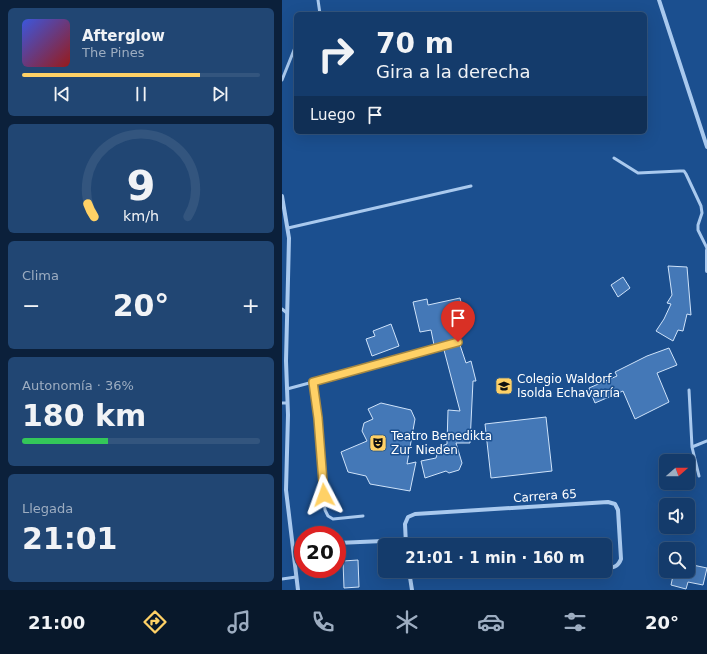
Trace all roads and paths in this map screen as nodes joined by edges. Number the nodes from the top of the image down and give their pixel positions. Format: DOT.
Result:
graph roads {
  1 [pos="318,0"];
  2 [pos="658,0"];
  3 [pos="320,12"];
  4 [pos="294,51"];
  5 [pos="282,80"];
  6 [pos="707,147"];
  7 [pos="614,158"];
  8 [pos="471,186"];
  9 [pos="282,196"];
  10 [pos="288,228"];
  11 [pos="707,249"];
  12 [pos="707,271"];
  13 [pos="282,309"];
  14 [pos="287,313"];
  15 [pos="458,342"];
  16 [pos="313,382"];
  17 [pos="287,389"];
  18 [pos="689,390"];
  19 [pos="282,403"];
  20 [pos="287,403"];
  21 [pos="707,441"];
  22 [pos="692,447"];
  23 [pos="699,476"];
  24 [pos="363,516"];
  25 [pos="406,538"];
  26 [pos="378,541"];
  27 [pos="346,543"];
  28 [pos="294,560"];
  29 [pos="612,568"];
  30 [pos="294,577"];
  31 [pos="296,578"];
  32 [pos="410,578"];
  33 [pos="282,579"];
  34 [pos="298,590"];
  35 [pos="412,590"];
  1 -- 3 [label="lane"];
  2 -- 6 [label="street"];
  4 -- 5 [label="lane"];
  7 -- 11 [label="lane"];
  8 -- 10 [label="lane"];
  9 -- 10 [label="street"];
  10 -- 14 [label="street"];
  11 -- 12 [label="street"];
  13 -- 14 [label="lane"];
  14 -- 17 [label="street"];
  15 -- 16 [label="lane"];
  16 -- 17 [label="lane"];
  16 -- 24 [label="lane"];
  17 -- 20 [label="street"];
  18 -- 22 [label="lane"];
  19 -- 20 [label="lane"];
  20 -- 28 [label="street"];
  21 -- 22 [label="lane"];
  22 -- 23 [label="lane"];
  25 -- 29 [label="street, Carrera 65"];
  26 -- 27 [label="street"];
  30 -- 33 [label="lane"];
  31 -- 34 [label="street"];
  32 -- 35 [label="street"];
}
